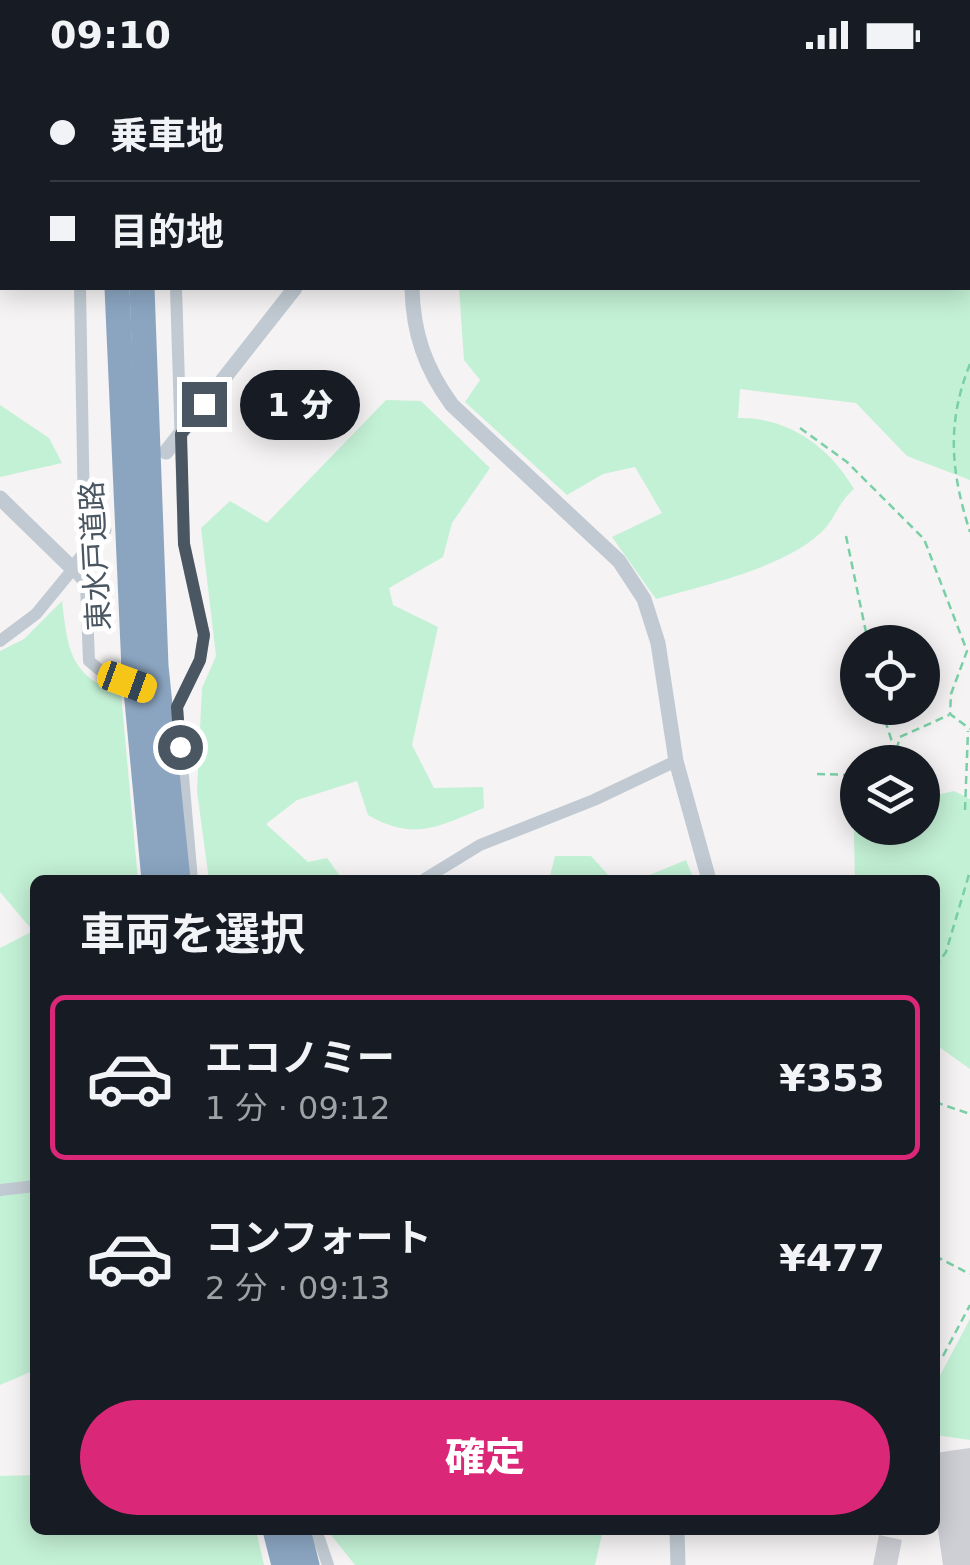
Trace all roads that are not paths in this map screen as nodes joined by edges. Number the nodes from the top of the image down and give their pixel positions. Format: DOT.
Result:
graph roads {
  1 [pos="80,290"];
  2 [pos="117,290"];
  3 [pos="142,290"];
  4 [pos="176,290"];
  5 [pos="293,290"];
  6 [pos="412,290"];
  7 [pos="181,434"];
  8 [pos="166,452"];
  9 [pos="0,498"];
  10 [pos="104,530"];
  11 [pos="90,547"];
  12 [pos="72,568"];
  13 [pos="0,641"];
  14 [pos="145,667"];
  15 [pos="184,685"];
  16 [pos="676,761"];
  17 [pos="154,875"];
  18 [pos="177,875"];
  19 [pos="192,875"];
  20 [pos="431,875"];
  21 [pos="708,875"];
  22 [pos="30,1187"];
  23 [pos="0,1190"];
  24 [pos="276,1535"];
  25 [pos="299,1535"];
  26 [pos="318,1535"];
  27 [pos="677,1535"];
  28 [pos="284,1565"];
  29 [pos="307,1565"];
  30 [pos="328,1565"];
  31 [pos="678,1565"];
  1 -- 11 [label="street"];
  2 -- 14 [label="highway, 東水戸道路"];
  3 -- 14 [label="highway, 東水戸道路"];
  4 -- 7 [label="street"];
  5 -- 7 [label="street"];
  6 -- 16 [label="street"];
  7 -- 8 [label="street"];
  7 -- 15 [label="street"];
  9 -- 12 [label="street"];
  10 -- 11 [label="street"];
  11 -- 12 [label="street"];
  12 -- 13 [label="street"];
  12 -- 15 [label="street"];
  14 -- 17 [label="highway, 東水戸道路"];
  14 -- 18 [label="highway, 東水戸道路"];
  15 -- 19 [label="street"];
  16 -- 20 [label="street"];
  16 -- 21 [label="street"];
  22 -- 23 [label="street"];
  24 -- 28 [label="highway"];
  25 -- 29 [label="highway"];
  26 -- 30 [label="street"];
  27 -- 31 [label="street"];
}
